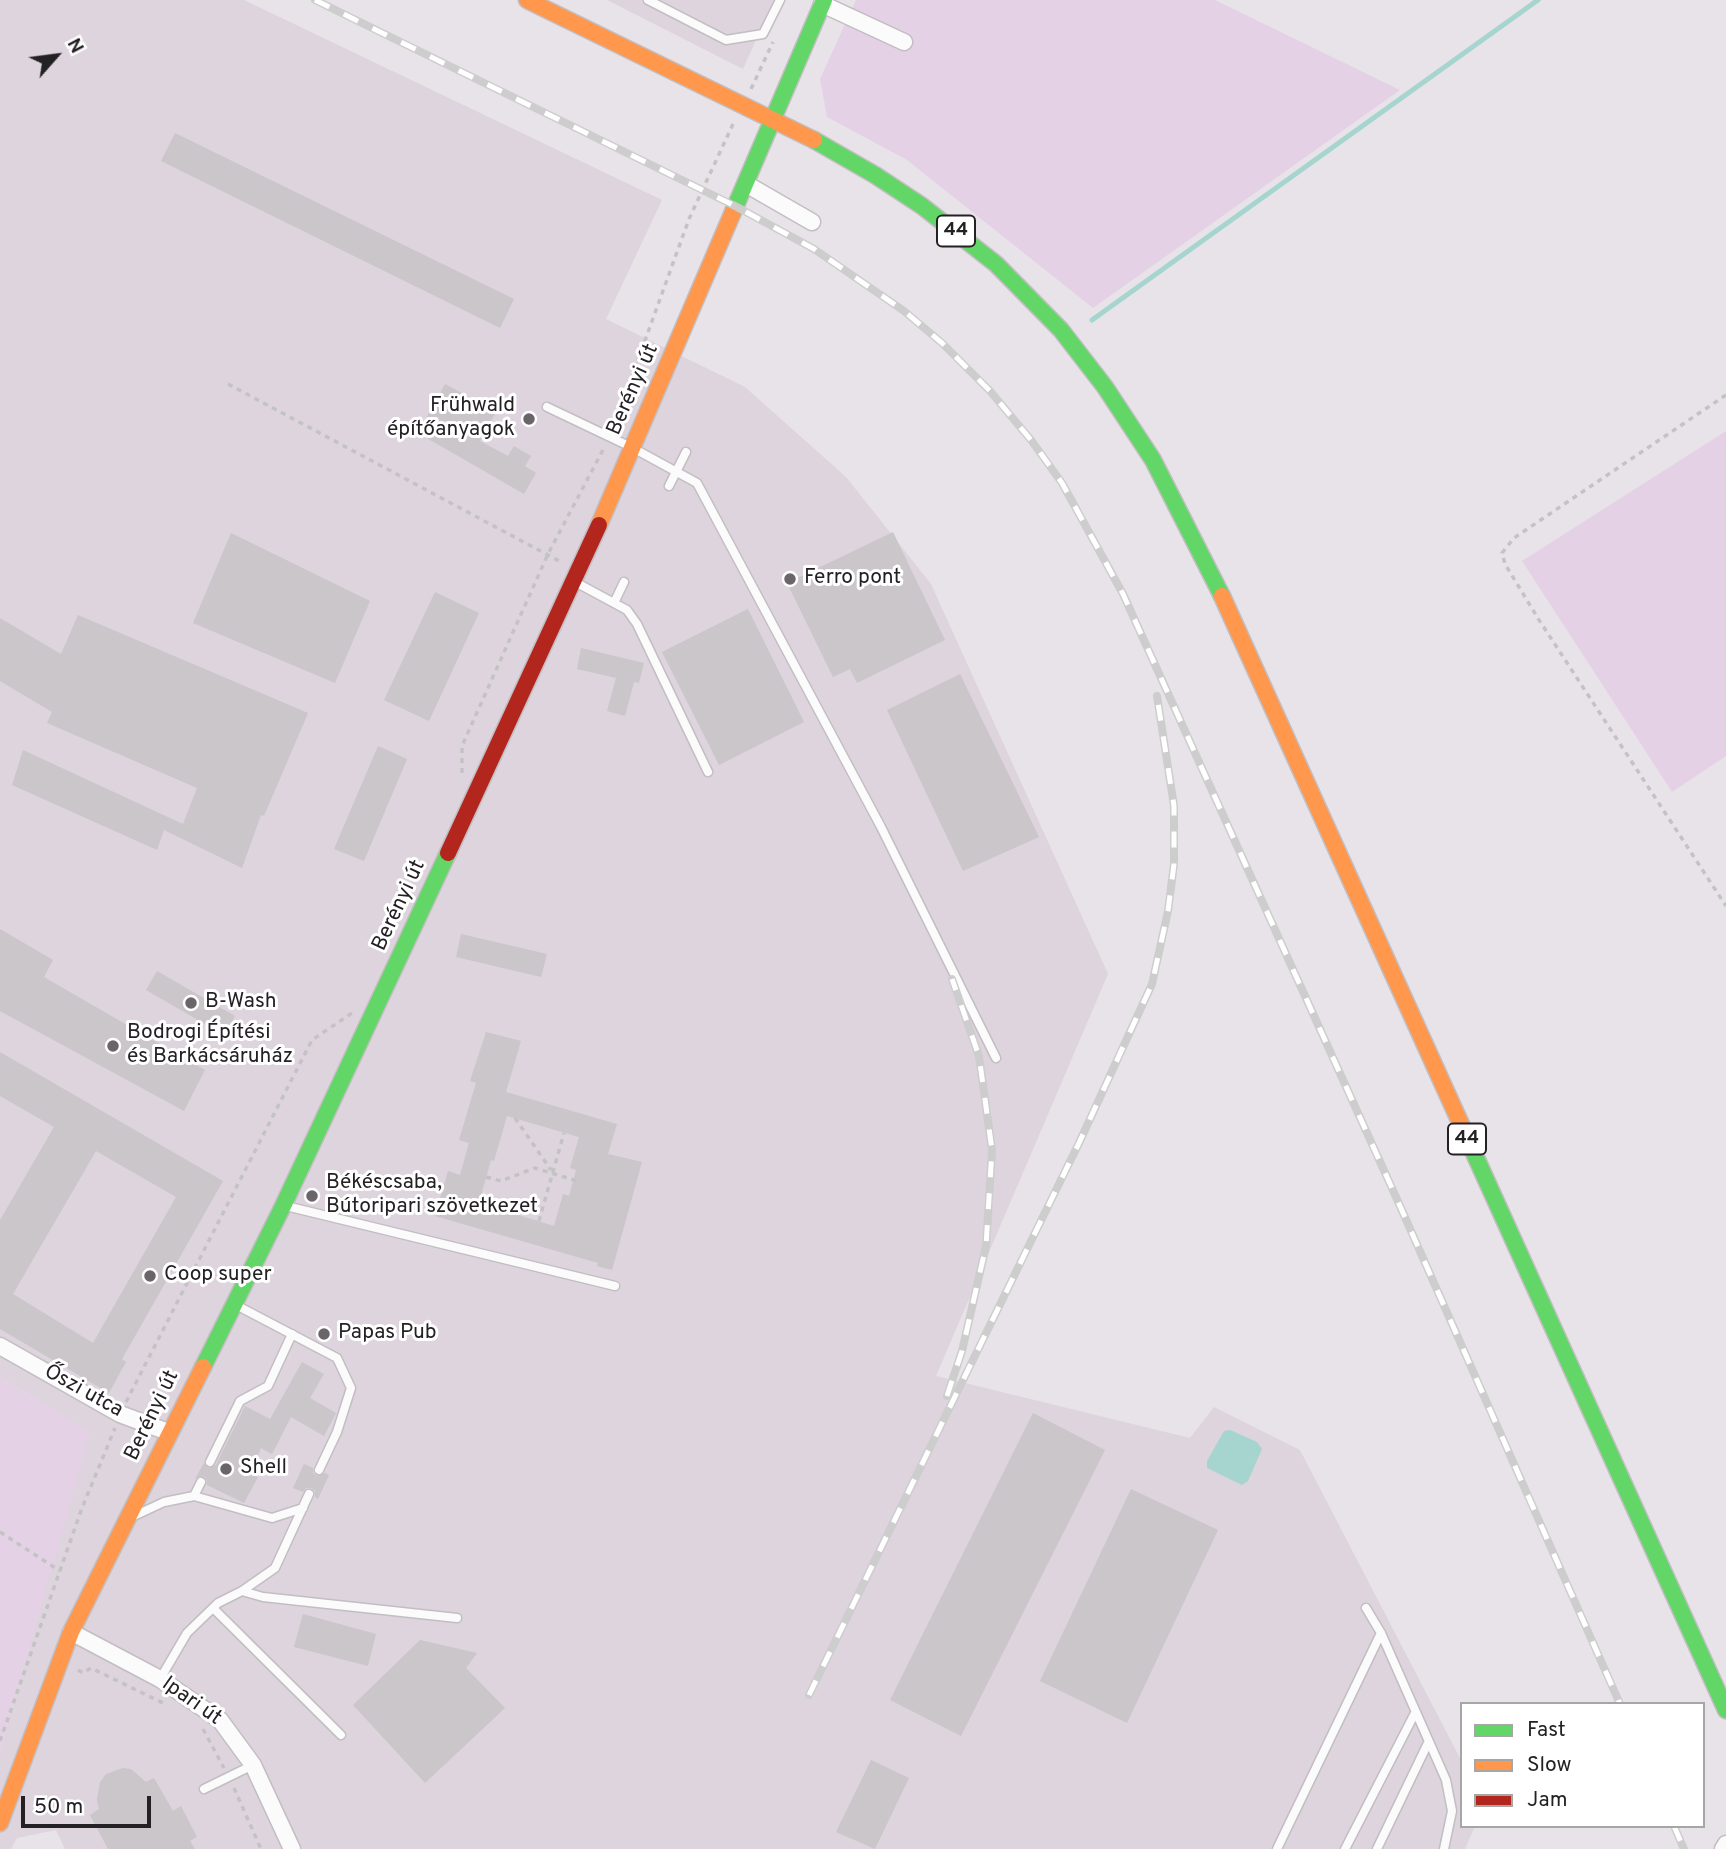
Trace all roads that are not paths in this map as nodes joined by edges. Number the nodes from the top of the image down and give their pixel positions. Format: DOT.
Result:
graph roads {
  1 [pos="527,0"];
  2 [pos="648,0"];
  3 [pos="780,0"];
  4 [pos="823,2"];
  5 [pos="904,42"];
  6 [pos="772,120"];
  7 [pos="746,184"];
  8 [pos="812,222"];
  9 [pos="547,407"];
  10 [pos="631,447"];
  11 [pos="686,452"];
  12 [pos="676,472"];
  13 [pos="669,486"];
  14 [pos="577,577"];
  15 [pos="624,582"];
  16 [pos="614,603"];
  17 [pos="708,772"];
  18 [pos="996,1058"];
  19 [pos="283,1206"];
  20 [pos="615,1286"];
  21 [pos="232,1303"];
  22 [pos="292,1334"];
  23 [pos="0,1346"];
  24 [pos="168,1432"];
  25 [pos="210,1462"];
  26 [pos="319,1471"];
  27 [pos="201,1482"];
  28 [pos="309,1494"];
  29 [pos="194,1496"];
  30 [pos="303,1507"];
  31 [pos="125,1520"];
  32 [pos="242,1591"];
  33 [pos="213,1608"];
  34 [pos="1366,1608"];
  35 [pos="457,1618"];
  36 [pos="71,1632"];
  37 [pos="1381,1633"];
  38 [pos="160,1679"];
  39 [pos="1726,1710"];
  40 [pos="1415,1713"];
  41 [pos="341,1735"];
  42 [pos="1429,1743"];
  43 [pos="253,1765"];
  44 [pos="204,1789"];
  45 [pos="0,1823"];
  46 [pos="1726,1844"];
  47 [pos="292,1849"];
  48 [pos="1277,1849"];
  49 [pos="1345,1849"];
  50 [pos="1377,1849"];
  51 [pos="1444,1849"];
  52 [pos="1723,1849"];
  1 -- 6 [label="main road, 44"];
  2 -- 3 [label="lane"];
  4 -- 5 [label="street"];
  4 -- 6 [label="main road, Berényi út"];
  6 -- 7 [label="main road, Berényi út"];
  6 -- 39 [label="main road, 44"];
  7 -- 8 [label="street"];
  7 -- 10 [label="main road, Berényi út"];
  9 -- 10 [label="lane"];
  10 -- 12 [label="lane"];
  10 -- 14 [label="main road, Berényi út"];
  11 -- 12 [label="lane"];
  12 -- 13 [label="lane"];
  12 -- 18 [label="lane"];
  14 -- 16 [label="lane"];
  14 -- 19 [label="main road, Berényi út"];
  15 -- 16 [label="lane"];
  16 -- 17 [label="lane"];
  19 -- 20 [label="lane"];
  19 -- 21 [label="main road, Berényi út"];
  21 -- 22 [label="lane"];
  21 -- 24 [label="main road, Berényi út"];
  22 -- 25 [label="lane"];
  22 -- 26 [label="lane"];
  23 -- 24 [label="street, Őszi utca"];
  24 -- 31 [label="main road, Berényi út"];
  27 -- 29 [label="lane"];
  28 -- 30 [label="lane"];
  29 -- 30 [label="lane"];
  29 -- 31 [label="lane"];
  30 -- 32 [label="lane"];
  31 -- 36 [label="main road, Berényi út"];
  32 -- 33 [label="lane"];
  32 -- 35 [label="lane"];
  33 -- 38 [label="lane"];
  33 -- 41 [label="lane"];
  34 -- 37 [label="lane"];
  36 -- 38 [label="street, Ipari út"];
  36 -- 45 [label="main road, Berényi út"];
  37 -- 40 [label="lane"];
  37 -- 48 [label="lane"];
  38 -- 43 [label="street, Ipari út"];
  40 -- 42 [label="lane"];
  40 -- 49 [label="lane"];
  42 -- 50 [label="lane"];
  42 -- 51 [label="lane"];
  43 -- 44 [label="lane"];
  43 -- 47 [label="street, Ipari út"];
  46 -- 52 [label="street"];
}
